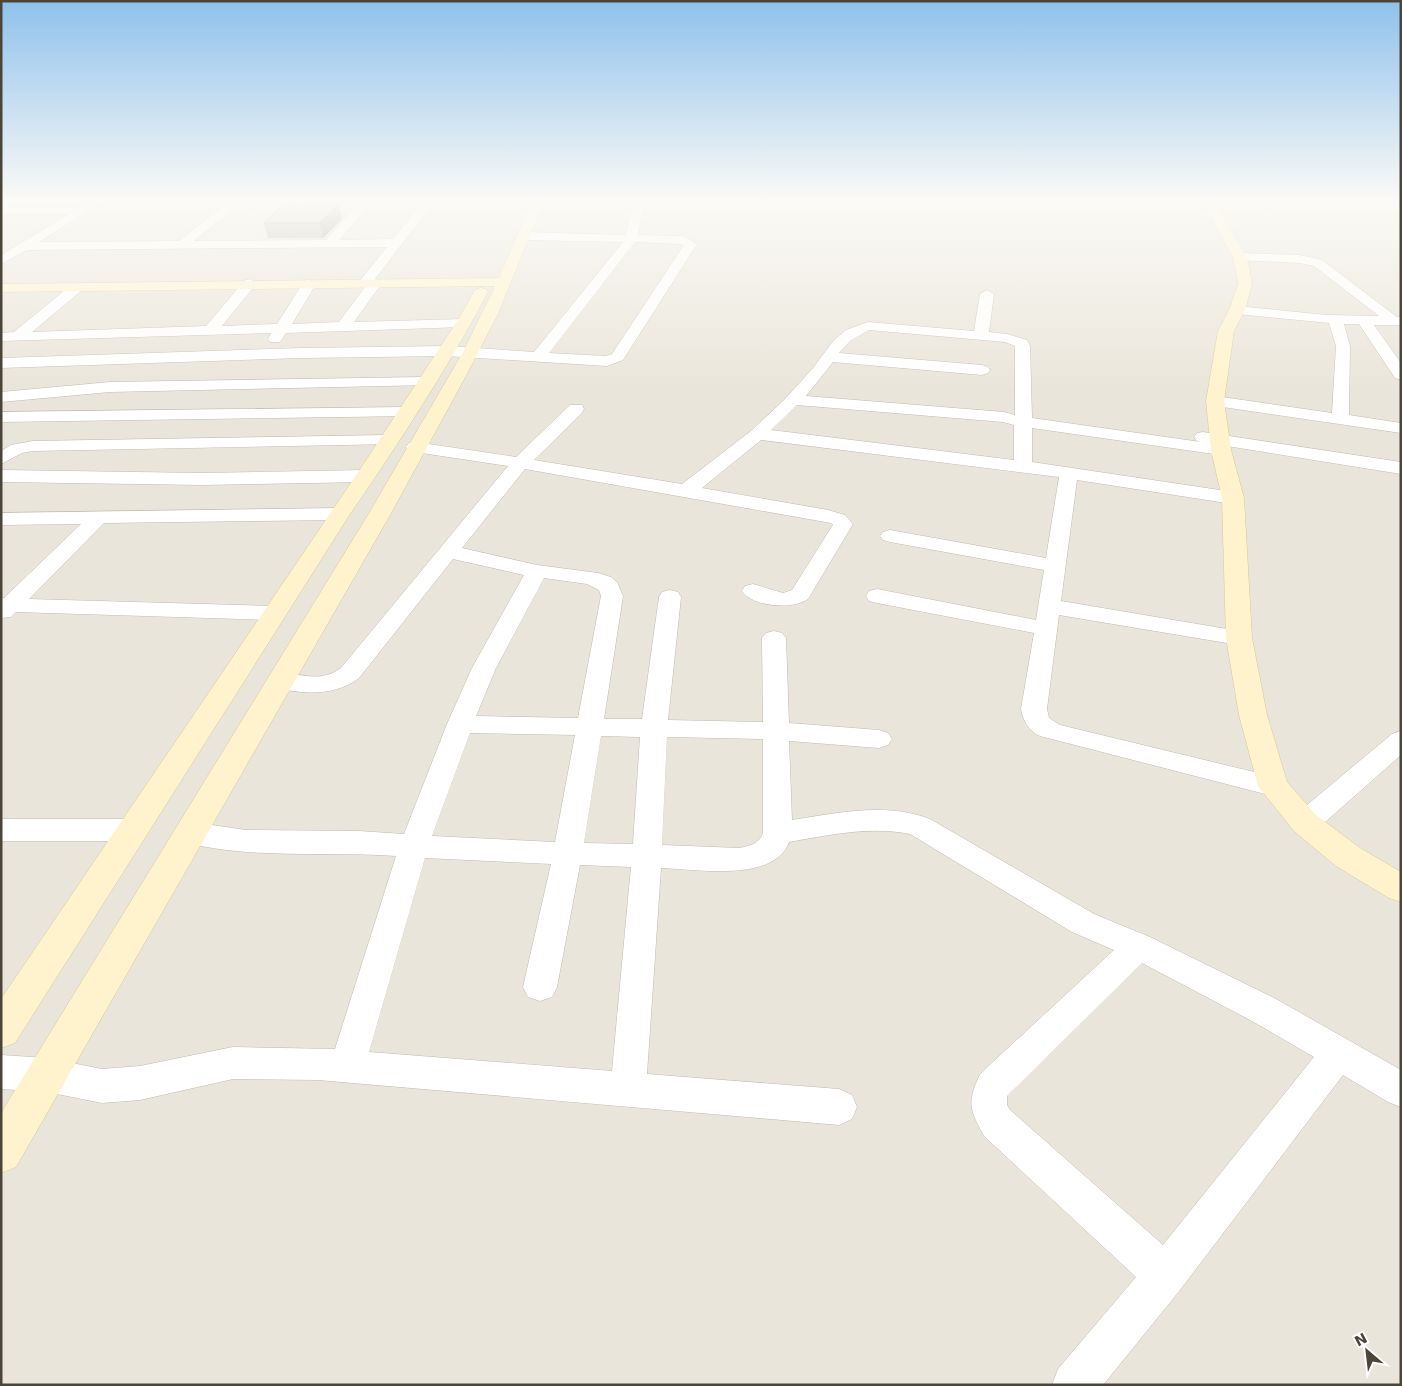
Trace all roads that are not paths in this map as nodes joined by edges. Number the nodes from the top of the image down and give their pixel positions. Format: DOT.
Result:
graph roads {
  1 [pos="384,263"];
  2 [pos="502,263"];
  3 [pos="613,263"];
  4 [pos="679,263"];
  5 [pos="1241,263"];
  6 [pos="1317,263"];
  7 [pos="495,277"];
  8 [pos="1,282"];
  9 [pos="370,283"];
  10 [pos="309,284"];
  11 [pos="253,285"];
  12 [pos="1,288"];
  13 [pos="76,288"];
  14 [pos="986,294"];
  15 [pos="1237,310"];
  16 [pos="1335,319"];
  17 [pos="1364,321"];
  18 [pos="1397,321"];
  19 [pos="464,323"];
  20 [pos="344,326"];
  21 [pos="281,328"];
  22 [pos="211,330"];
  23 [pos="62,334"];
  24 [pos="18,336"];
  25 [pos="981,336"];
  26 [pos="1,337"];
  27 [pos="458,351"];
  28 [pos="267,354"];
  29 [pos="539,356"];
  30 [pos="830,356"];
  31 [pos="1395,359"];
  32 [pos="36,362"];
  33 [pos="1,363"];
  34 [pos="982,370"];
  35 [pos="1401,376"];
  36 [pos="425,382"];
  37 [pos="1,397"];
  38 [pos="792,400"];
  39 [pos="1215,401"];
  40 [pos="576,409"];
  41 [pos="406,412"];
  42 [pos="1,417"];
  43 [pos="1023,418"];
  44 [pos="1340,418"];
  45 [pos="1401,428"];
  46 [pos="757,434"];
  47 [pos="388,440"];
  48 [pos="1220,445"];
  49 [pos="415,447"];
  50 [pos="1,459"];
  51 [pos="521,462"];
  52 [pos="1023,466"];
  53 [pos="1401,468"];
  54 [pos="1069,473"];
  55 [pos="1,476"];
  56 [pos="366,476"];
  57 [pos="681,489"];
  58 [pos="1233,498"];
  59 [pos="339,514"];
  60 [pos="98,518"];
  61 [pos="1,519"];
  62 [pos="890,536"];
  63 [pos="450,552"];
  64 [pos="1055,566"];
  65 [pos="537,571"];
  66 [pos="753,590"];
  67 [pos="877,596"];
  68 [pos="670,597"];
  69 [pos="4,608"];
  70 [pos="274,614"];
  71 [pos="1048,617"];
  72 [pos="774,638"];
  73 [pos="1239,638"];
  74 [pos="281,681"];
  75 [pos="460,724"];
  76 [pos="590,727"];
  77 [pos="654,728"];
  78 [pos="776,731"];
  79 [pos="879,739"];
  80 [pos="1401,740"];
  81 [pos="1273,786"];
  82 [pos="1305,823"];
  83 [pos="1,830"];
  84 [pos="132,830"];
  85 [pos="191,833"];
  86 [pos="778,833"];
  87 [pos="414,846"];
  88 [pos="568,853"];
  89 [pos="647,856"];
  90 [pos="1401,890"];
  91 [pos="1139,946"];
  92 [pos="540,987"];
  93 [pos="1,1031"];
  94 [pos="1338,1054"];
  95 [pos="348,1066"];
  96 [pos="1,1072"];
  97 [pos="47,1075"];
  98 [pos="628,1090"];
  99 [pos="1401,1090"];
  100 [pos="839,1107"];
  101 [pos="1,1152"];
  102 [pos="1165,1275"];
  103 [pos="1074,1385"];
  1 -- 9 [label="street"];
  2 -- 7 [label="main road"];
  3 -- 29 [label="street"];
  4 -- 29 [label="street"];
  5 -- 15 [label="main road"];
  6 -- 18 [label="street"];
  7 -- 9 [label="main road"];
  7 -- 19 [label="main road"];
  7 -- 27 [label="main road"];
  8 -- 11 [label="main road"];
  9 -- 10 [label="main road"];
  9 -- 20 [label="street"];
  10 -- 11 [label="main road"];
  10 -- 21 [label="street"];
  11 -- 13 [label="main road"];
  11 -- 22 [label="street"];
  12 -- 13 [label="main road"];
  13 -- 24 [label="street"];
  14 -- 25 [label="street"];
  15 -- 16 [label="street"];
  15 -- 39 [label="main road"];
  16 -- 17 [label="street"];
  16 -- 44 [label="street"];
  17 -- 18 [label="street"];
  17 -- 31 [label="street"];
  19 -- 20 [label="street"];
  19 -- 27 [label="main road"];
  20 -- 21 [label="street"];
  21 -- 22 [label="street"];
  21 -- 28 [label="street"];
  22 -- 23 [label="street"];
  23 -- 24 [label="street"];
  23 -- 32 [label="street"];
  24 -- 26 [label="street"];
  25 -- 30 [label="street"];
  25 -- 43 [label="street"];
  27 -- 28 [label="street"];
  27 -- 29 [label="street"];
  27 -- 36 [label="main road"];
  27 -- 49 [label="main road"];
  28 -- 32 [label="street"];
  30 -- 34 [label="street"];
  30 -- 38 [label="street"];
  31 -- 35 [label="street"];
  32 -- 33 [label="street"];
  36 -- 37 [label="street"];
  36 -- 41 [label="main road"];
  38 -- 43 [label="street"];
  38 -- 46 [label="street"];
  39 -- 44 [label="street"];
  39 -- 48 [label="main road"];
  40 -- 51 [label="street"];
  41 -- 42 [label="street"];
  41 -- 47 [label="main road"];
  43 -- 48 [label="street"];
  43 -- 52 [label="street"];
  44 -- 45 [label="street"];
  46 -- 52 [label="street"];
  46 -- 57 [label="street"];
  47 -- 50 [label="street"];
  47 -- 56 [label="main road"];
  48 -- 53 [label="street"];
  48 -- 58 [label="main road"];
  49 -- 51 [label="street"];
  49 -- 74 [label="main road"];
  51 -- 57 [label="street"];
  51 -- 63 [label="street"];
  52 -- 54 [label="street"];
  54 -- 58 [label="street"];
  54 -- 64 [label="street"];
  55 -- 56 [label="street"];
  56 -- 59 [label="main road"];
  57 -- 66 [label="street"];
  58 -- 73 [label="main road"];
  59 -- 60 [label="street"];
  59 -- 70 [label="main road"];
  60 -- 61 [label="street"];
  60 -- 69 [label="street"];
  62 -- 64 [label="street"];
  63 -- 65 [label="street"];
  63 -- 74 [label="street"];
  64 -- 71 [label="street"];
  65 -- 75 [label="street"];
  65 -- 76 [label="street"];
  67 -- 71 [label="street"];
  68 -- 77 [label="street"];
  69 -- 70 [label="street"];
  70 -- 84 [label="main road"];
  71 -- 73 [label="street"];
  71 -- 81 [label="street"];
  72 -- 78 [label="street"];
  73 -- 81 [label="main road"];
  74 -- 85 [label="main road"];
  75 -- 76 [label="street"];
  75 -- 87 [label="street"];
  76 -- 77 [label="street"];
  76 -- 88 [label="street"];
  77 -- 78 [label="street"];
  77 -- 89 [label="street"];
  78 -- 79 [label="street"];
  78 -- 86 [label="street"];
  80 -- 82 [label="street"];
  81 -- 82 [label="main road"];
  82 -- 90 [label="main road"];
  83 -- 84 [label="street"];
  84 -- 93 [label="main road"];
  85 -- 87 [label="street"];
  85 -- 97 [label="main road"];
  86 -- 89 [label="street"];
  86 -- 91 [label="street"];
  87 -- 88 [label="street"];
  87 -- 95 [label="street"];
  88 -- 89 [label="street"];
  88 -- 92 [label="street"];
  89 -- 98 [label="street"];
  91 -- 94 [label="street"];
  91 -- 102 [label="street"];
  94 -- 99 [label="street"];
  94 -- 102 [label="street"];
  95 -- 97 [label="street"];
  95 -- 98 [label="street"];
  96 -- 97 [label="street"];
  97 -- 101 [label="main road"];
  98 -- 100 [label="street"];
  102 -- 103 [label="street"];
}
